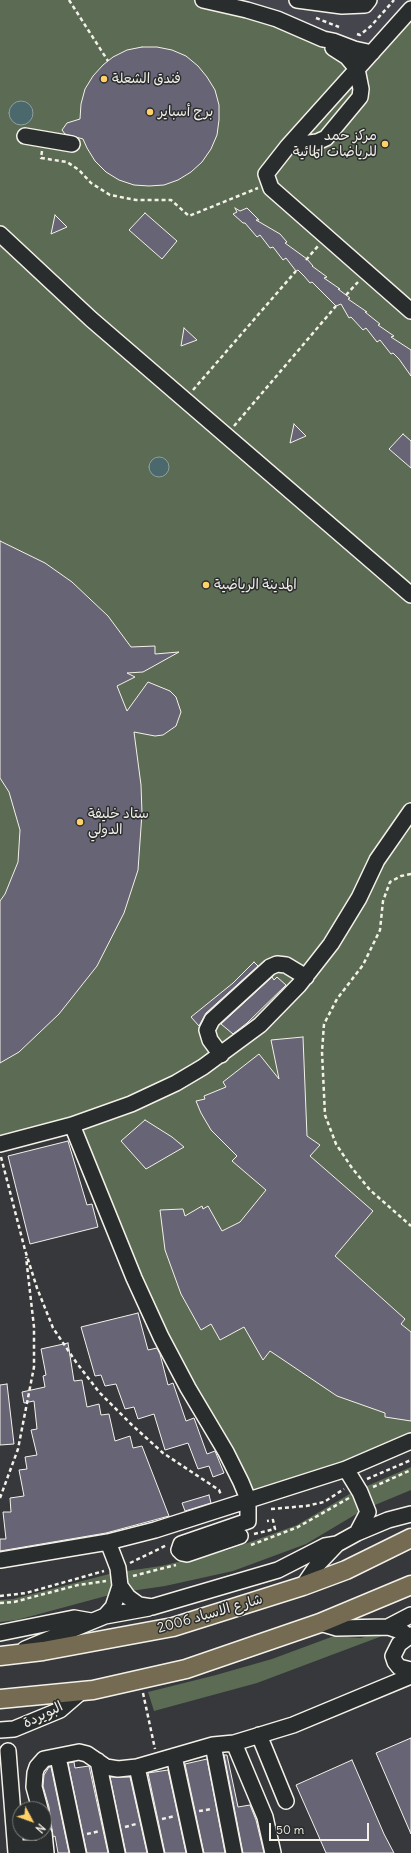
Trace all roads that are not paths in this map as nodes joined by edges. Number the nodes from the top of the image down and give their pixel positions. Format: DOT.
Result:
graph roads {
  1 [pos="203,0"];
  2 [pos="297,0"];
  3 [pos="369,0"];
  4 [pos="411,9"];
  5 [pos="323,39"];
  6 [pos="372,52"];
  7 [pos="357,69"];
  8 [pos="25,136"];
  9 [pos="72,144"];
  10 [pos="288,146"];
  11 [pos="0,234"];
  12 [pos="411,311"];
  13 [pos="411,595"];
  14 [pos="411,812"];
  15 [pos="306,977"];
  16 [pos="221,1055"];
  17 [pos="72,1125"];
  18 [pos="0,1144"];
  19 [pos="411,1441"];
  20 [pos="346,1469"];
  21 [pos="248,1499"];
  22 [pos="368,1512"];
  23 [pos="411,1514"];
  24 [pos="388,1520"];
  25 [pos="357,1534"];
  26 [pos="240,1536"];
  27 [pos="411,1538"];
  28 [pos="108,1542"];
  29 [pos="337,1544"];
  30 [pos="0,1560"];
  31 [pos="411,1585"];
  32 [pos="120,1586"];
  33 [pos="303,1586"];
  34 [pos="152,1607"];
  35 [pos="411,1615"];
  36 [pos="98,1619"];
  37 [pos="320,1624"];
  38 [pos="388,1627"];
  39 [pos="0,1633"];
  40 [pos="409,1636"];
  41 [pos="7,1655"];
  42 [pos="411,1670"];
  43 [pos="411,1676"];
  44 [pos="82,1691"];
  45 [pos="0,1699"];
  46 [pos="7,1729"];
  47 [pos="259,1735"];
  48 [pos="234,1743"];
  49 [pos="4,1746"];
  50 [pos="213,1746"];
  51 [pos="174,1756"];
  52 [pos="58,1757"];
  53 [pos="98,1761"];
  54 [pos="137,1767"];
  55 [pos="13,1801"];
  56 [pos="38,1801"];
  57 [pos="286,1801"];
  58 [pos="16,1841"];
  59 [pos="45,1841"];
  60 [pos="16,1851"];
  61 [pos="46,1853"];
  62 [pos="78,1853"];
  63 [pos="117,1853"];
  64 [pos="156,1853"];
  65 [pos="194,1853"];
  66 [pos="234,1853"];
  67 [pos="273,1853"];
  1 -- 5 [label="street"];
  2 -- 3 [label="street"];
  4 -- 6 [label="street"];
  5 -- 6 [label="street"];
  5 -- 7 [label="street"];
  6 -- 7 [label="street"];
  7 -- 10 [label="street"];
  7 -- 10 [label="street"];
  8 -- 9 [label="street"];
  10 -- 12 [label="street"];
  11 -- 13 [label="street"];
  14 -- 15 [label="street"];
  15 -- 16 [label="street"];
  15 -- 16 [label="street"];
  16 -- 17 [label="street"];
  17 -- 18 [label="street"];
  17 -- 21 [label="street"];
  19 -- 20 [label="street"];
  20 -- 21 [label="street"];
  20 -- 22 [label="street"];
  21 -- 26 [label="street"];
  21 -- 28 [label="street"];
  22 -- 24 [label="street"];
  22 -- 25 [label="street"];
  23 -- 24 [label="street"];
  24 -- 25 [label="street"];
  25 -- 29 [label="street"];
  27 -- 33 [label="main road, شارع الاسياد 2006"];
  28 -- 30 [label="street"];
  28 -- 32 [label="street"];
  29 -- 33 [label="street"];
  29 -- 34 [label="street"];
  31 -- 37 [label="main road"];
  32 -- 34 [label="street"];
  32 -- 36 [label="street"];
  33 -- 41 [label="main road, شارع الاسياد 2006"];
  34 -- 36 [label="street"];
  35 -- 38 [label="street"];
  36 -- 39 [label="street"];
  36 -- 41 [label="street"];
  37 -- 38 [label="street"];
  37 -- 44 [label="main road"];
  38 -- 40 [label="street"];
  40 -- 42 [label="street"];
  43 -- 47 [label="street"];
  44 -- 45 [label="main road"];
  44 -- 46 [label="street, البويردة"];
  46 -- 49 [label="street"];
  47 -- 48 [label="street"];
  47 -- 57 [label="street"];
  48 -- 50 [label="street"];
  48 -- 67 [label="street"];
  49 -- 55 [label="street"];
  50 -- 51 [label="street"];
  50 -- 66 [label="street"];
  51 -- 54 [label="street"];
  51 -- 65 [label="street"];
  52 -- 53 [label="street"];
  52 -- 56 [label="street"];
  52 -- 62 [label="street"];
  53 -- 54 [label="street"];
  53 -- 63 [label="street"];
  54 -- 64 [label="street"];
  58 -- 60 [label="street"];
  59 -- 61 [label="street"];
  60 -- 61 [label="street"];
}
